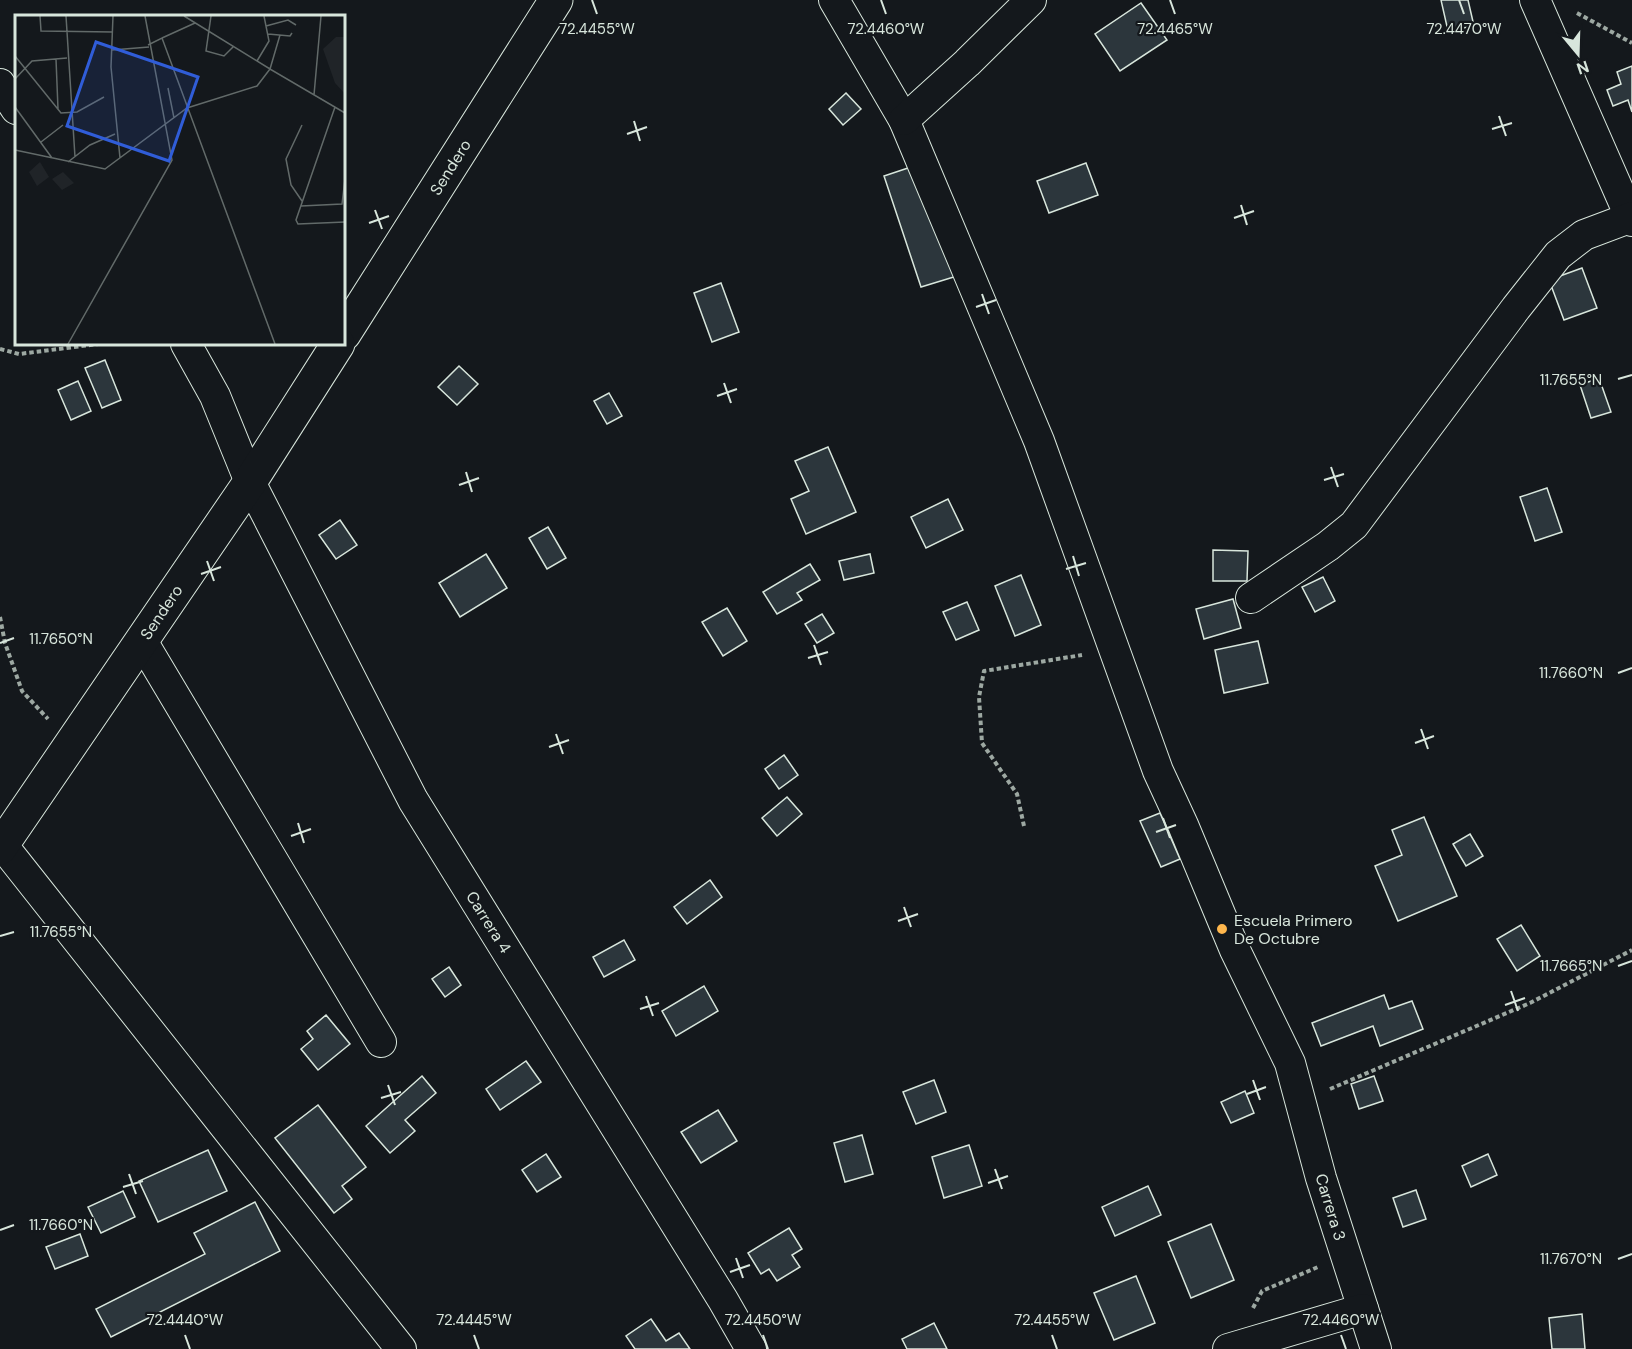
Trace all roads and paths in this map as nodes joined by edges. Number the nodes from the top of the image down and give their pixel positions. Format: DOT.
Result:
graph roads {
  1 [pos="556,0"];
  2 [pos="834,0"];
  3 [pos="1031,0"];
  4 [pos="1535,0"];
  5 [pos="1567,9"];
  6 [pos="1632,44"];
  7 [pos="0,84"];
  8 [pos="15,106"];
  9 [pos="904,120"];
  10 [pos="1631,218"];
  11 [pos="345,332"];
  12 [pos="90,345"];
  13 [pos="187,345"];
  14 [pos="337,345"];
  15 [pos="0,349"];
  16 [pos="250,482"];
  17 [pos="1251,598"];
  18 [pos="0,617"];
  19 [pos="142,641"];
  20 [pos="2,643"];
  21 [pos="1114,649"];
  22 [pos="72,743"];
  23 [pos="1024,826"];
  24 [pos="1,845"];
  25 [pos="1632,950"];
  26 [pos="381,1042"];
  27 [pos="1302,1103"];
  28 [pos="1347,1257"];
  29 [pos="1363,1309"];
  30 [pos="1300,1339"];
  31 [pos="1231,1348"];
  32 [pos="401,1349"];
  33 [pos="751,1349"];
  34 [pos="1376,1349"];
  1 -- 11 [label="main road, Sendero"];
  2 -- 9 [label="street, Carrera 3"];
  3 -- 9 [label="street"];
  4 -- 10 [label="street"];
  5 -- 6 [label="path"];
  7 -- 8 [label="street"];
  9 -- 21 [label="street, Carrera 3"];
  10 -- 17 [label="street"];
  12 -- 15 [label="path"];
  13 -- 16 [label="street, Carrera 4"];
  14 -- 16 [label="main road, Sendero"];
  16 -- 19 [label="main road, Sendero"];
  16 -- 33 [label="street, Carrera 4"];
  18 -- 20 [label="path"];
  19 -- 22 [label="main road, Sendero"];
  19 -- 26 [label="street"];
  20 -- 22 [label="path"];
  21 -- 23 [label="path"];
  21 -- 27 [label="street, Carrera 3"];
  22 -- 24 [label="main road, Sendero"];
  24 -- 32 [label="street"];
  25 -- 27 [label="path"];
  27 -- 28 [label="street, Carrera 3"];
  28 -- 29 [label="street, Carrera 3"];
  28 -- 31 [label="path"];
  29 -- 30 [label="street"];
  29 -- 34 [label="street, Carrera 3"];
  30 -- 31 [label="street"];
}
